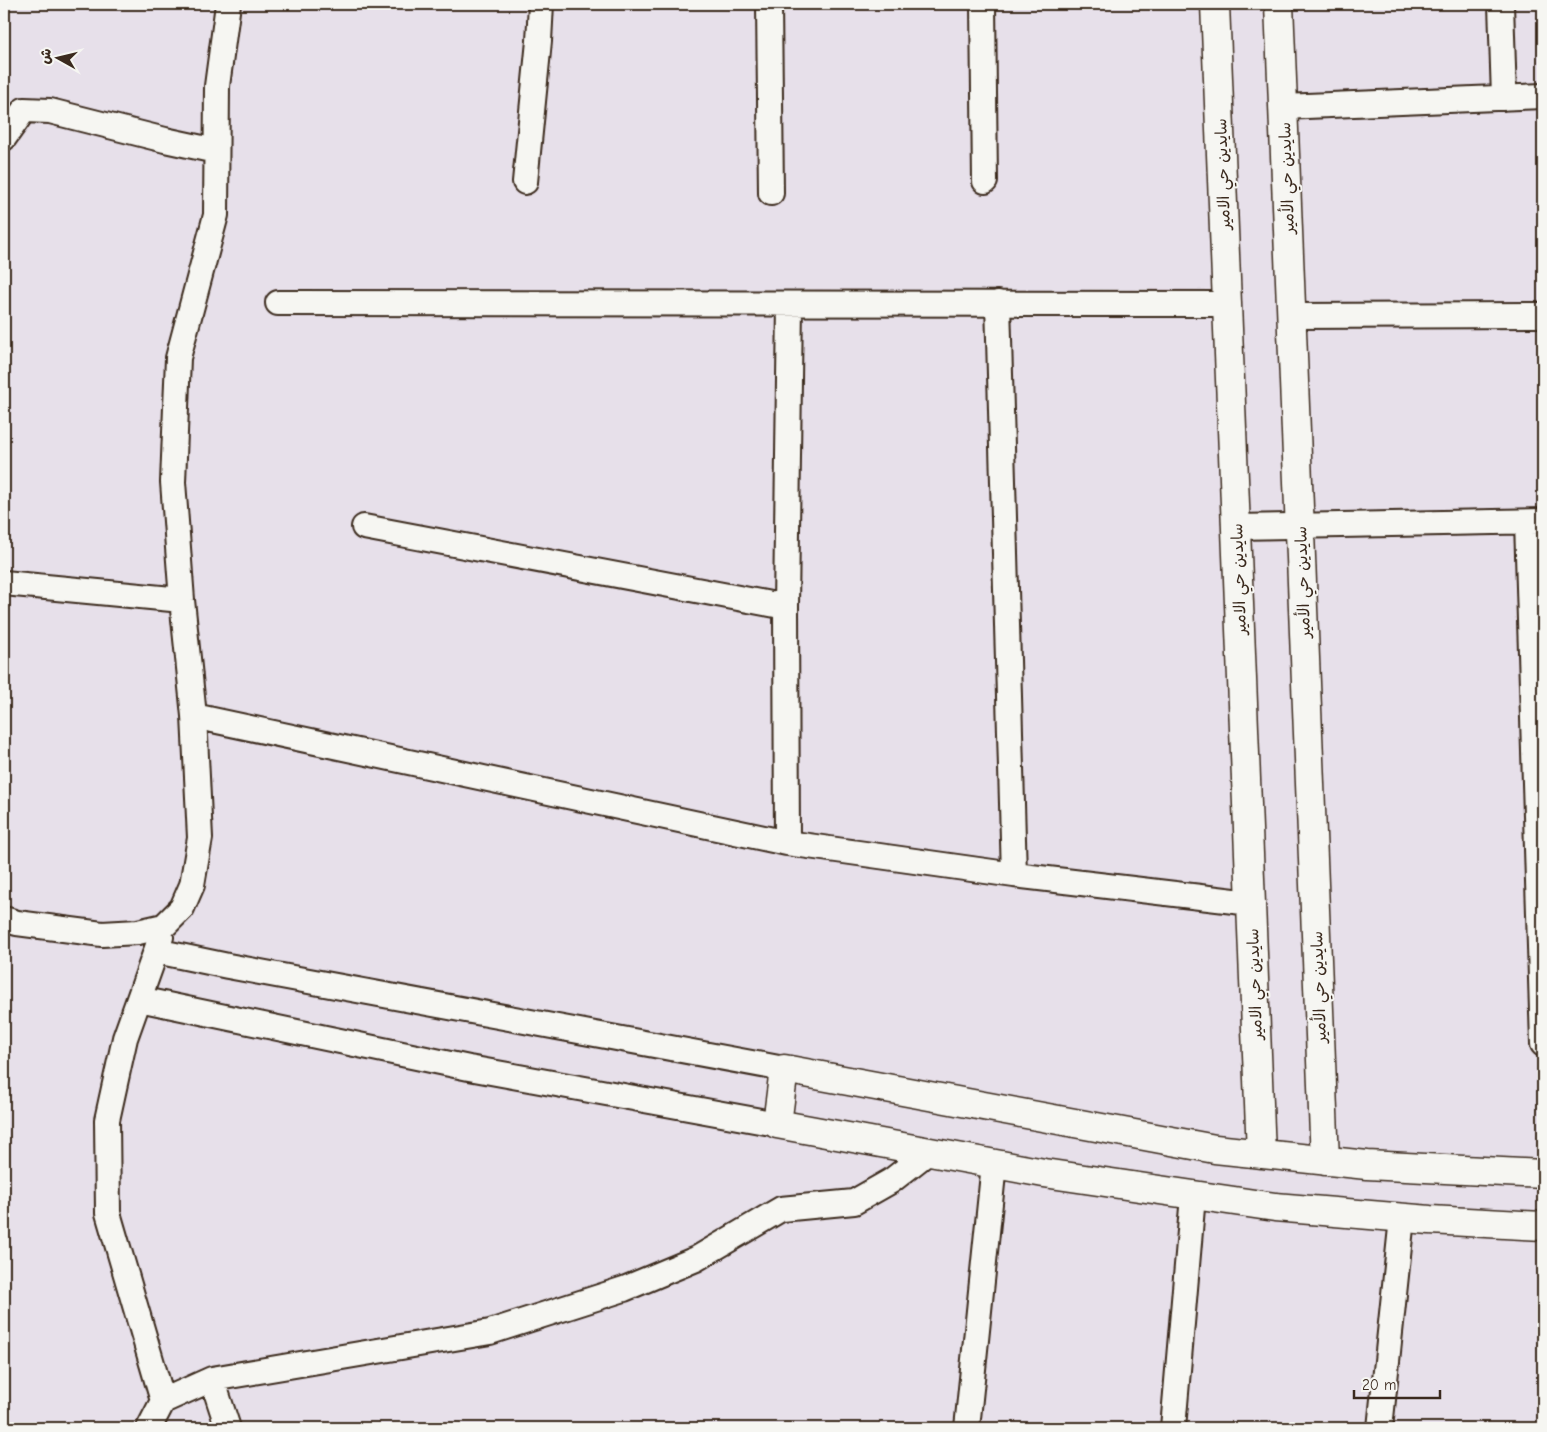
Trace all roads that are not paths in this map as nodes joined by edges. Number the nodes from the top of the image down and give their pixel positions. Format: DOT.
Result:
graph roads {
  1 [pos="228,4"];
  2 [pos="541,4"];
  3 [pos="769,4"];
  4 [pos="983,4"];
  5 [pos="1215,4"];
  6 [pos="1279,4"];
  7 [pos="1501,4"];
  8 [pos="1543,96"];
  9 [pos="1504,98"];
  10 [pos="1283,107"];
  11 [pos="4,138"];
  12 [pos="216,151"];
  13 [pos="986,181"];
  14 [pos="525,182"];
  15 [pos="771,193"];
  16 [pos="278,303"];
  17 [pos="998,303"];
  18 [pos="790,304"];
  19 [pos="1227,304"];
  20 [pos="1543,315"];
  21 [pos="1292,316"];
  22 [pos="1535,521"];
  23 [pos="1300,526"];
  24 [pos="364,527"];
  25 [pos="1236,527"];
  26 [pos="4,583"];
  27 [pos="182,600"];
  28 [pos="786,607"];
  29 [pos="194,716"];
  30 [pos="787,843"];
  31 [pos="1014,875"];
  32 [pos="1251,903"];
  33 [pos="4,919"];
  34 [pos="164,926"];
  35 [pos="156,951"];
  36 [pos="139,999"];
  37 [pos="1543,1044"];
  38 [pos="784,1069"];
  39 [pos="777,1124"];
  40 [pos="928,1152"];
  41 [pos="1261,1154"];
  42 [pos="1325,1161"];
  43 [pos="994,1164"];
  44 [pos="1543,1174"];
  45 [pos="1194,1196"];
  46 [pos="1402,1218"];
  47 [pos="1543,1226"];
  48 [pos="212,1378"];
  49 [pos="163,1401"];
  50 [pos="149,1428"];
  51 [pos="228,1428"];
  52 [pos="967,1428"];
  53 [pos="1173,1428"];
  54 [pos="1380,1428"];
  1 -- 12 [label="street"];
  2 -- 14 [label="street"];
  3 -- 15 [label="street"];
  4 -- 13 [label="street"];
  5 -- 19 [label="main road, سايدين حي الامير"];
  6 -- 10 [label="main road, سايدين حي الأمير"];
  7 -- 9 [label="street"];
  8 -- 9 [label="street"];
  9 -- 10 [label="street"];
  10 -- 21 [label="main road, سايدين حي الأمير"];
  11 -- 12 [label="street"];
  12 -- 27 [label="street"];
  16 -- 18 [label="street"];
  17 -- 18 [label="street"];
  17 -- 19 [label="street"];
  17 -- 31 [label="street"];
  18 -- 28 [label="street"];
  19 -- 25 [label="main road, سايدين حي الامير"];
  20 -- 21 [label="street"];
  21 -- 23 [label="main road, سايدين حي الأمير"];
  22 -- 23 [label="street"];
  22 -- 37 [label="street"];
  23 -- 25 [label="street"];
  23 -- 42 [label="main road, سايدين حي الأمير"];
  24 -- 28 [label="street"];
  25 -- 32 [label="main road, سايدين حي الامير"];
  26 -- 27 [label="street"];
  27 -- 29 [label="street"];
  28 -- 30 [label="street"];
  29 -- 30 [label="street"];
  29 -- 34 [label="street"];
  30 -- 31 [label="street"];
  31 -- 32 [label="street"];
  32 -- 41 [label="main road, سايدين حي الامير"];
  33 -- 34 [label="street"];
  34 -- 35 [label="street"];
  35 -- 36 [label="street"];
  35 -- 38 [label="street"];
  36 -- 39 [label="street"];
  36 -- 49 [label="street"];
  38 -- 39 [label="main road"];
  38 -- 41 [label="main road"];
  39 -- 40 [label="main road"];
  40 -- 43 [label="main road"];
  40 -- 48 [label="street"];
  41 -- 42 [label="main road"];
  42 -- 44 [label="main road"];
  43 -- 45 [label="main road"];
  43 -- 52 [label="street"];
  45 -- 46 [label="main road"];
  45 -- 53 [label="street"];
  46 -- 47 [label="main road"];
  46 -- 54 [label="street"];
  48 -- 49 [label="street"];
  48 -- 51 [label="street"];
  49 -- 50 [label="street"];
}
